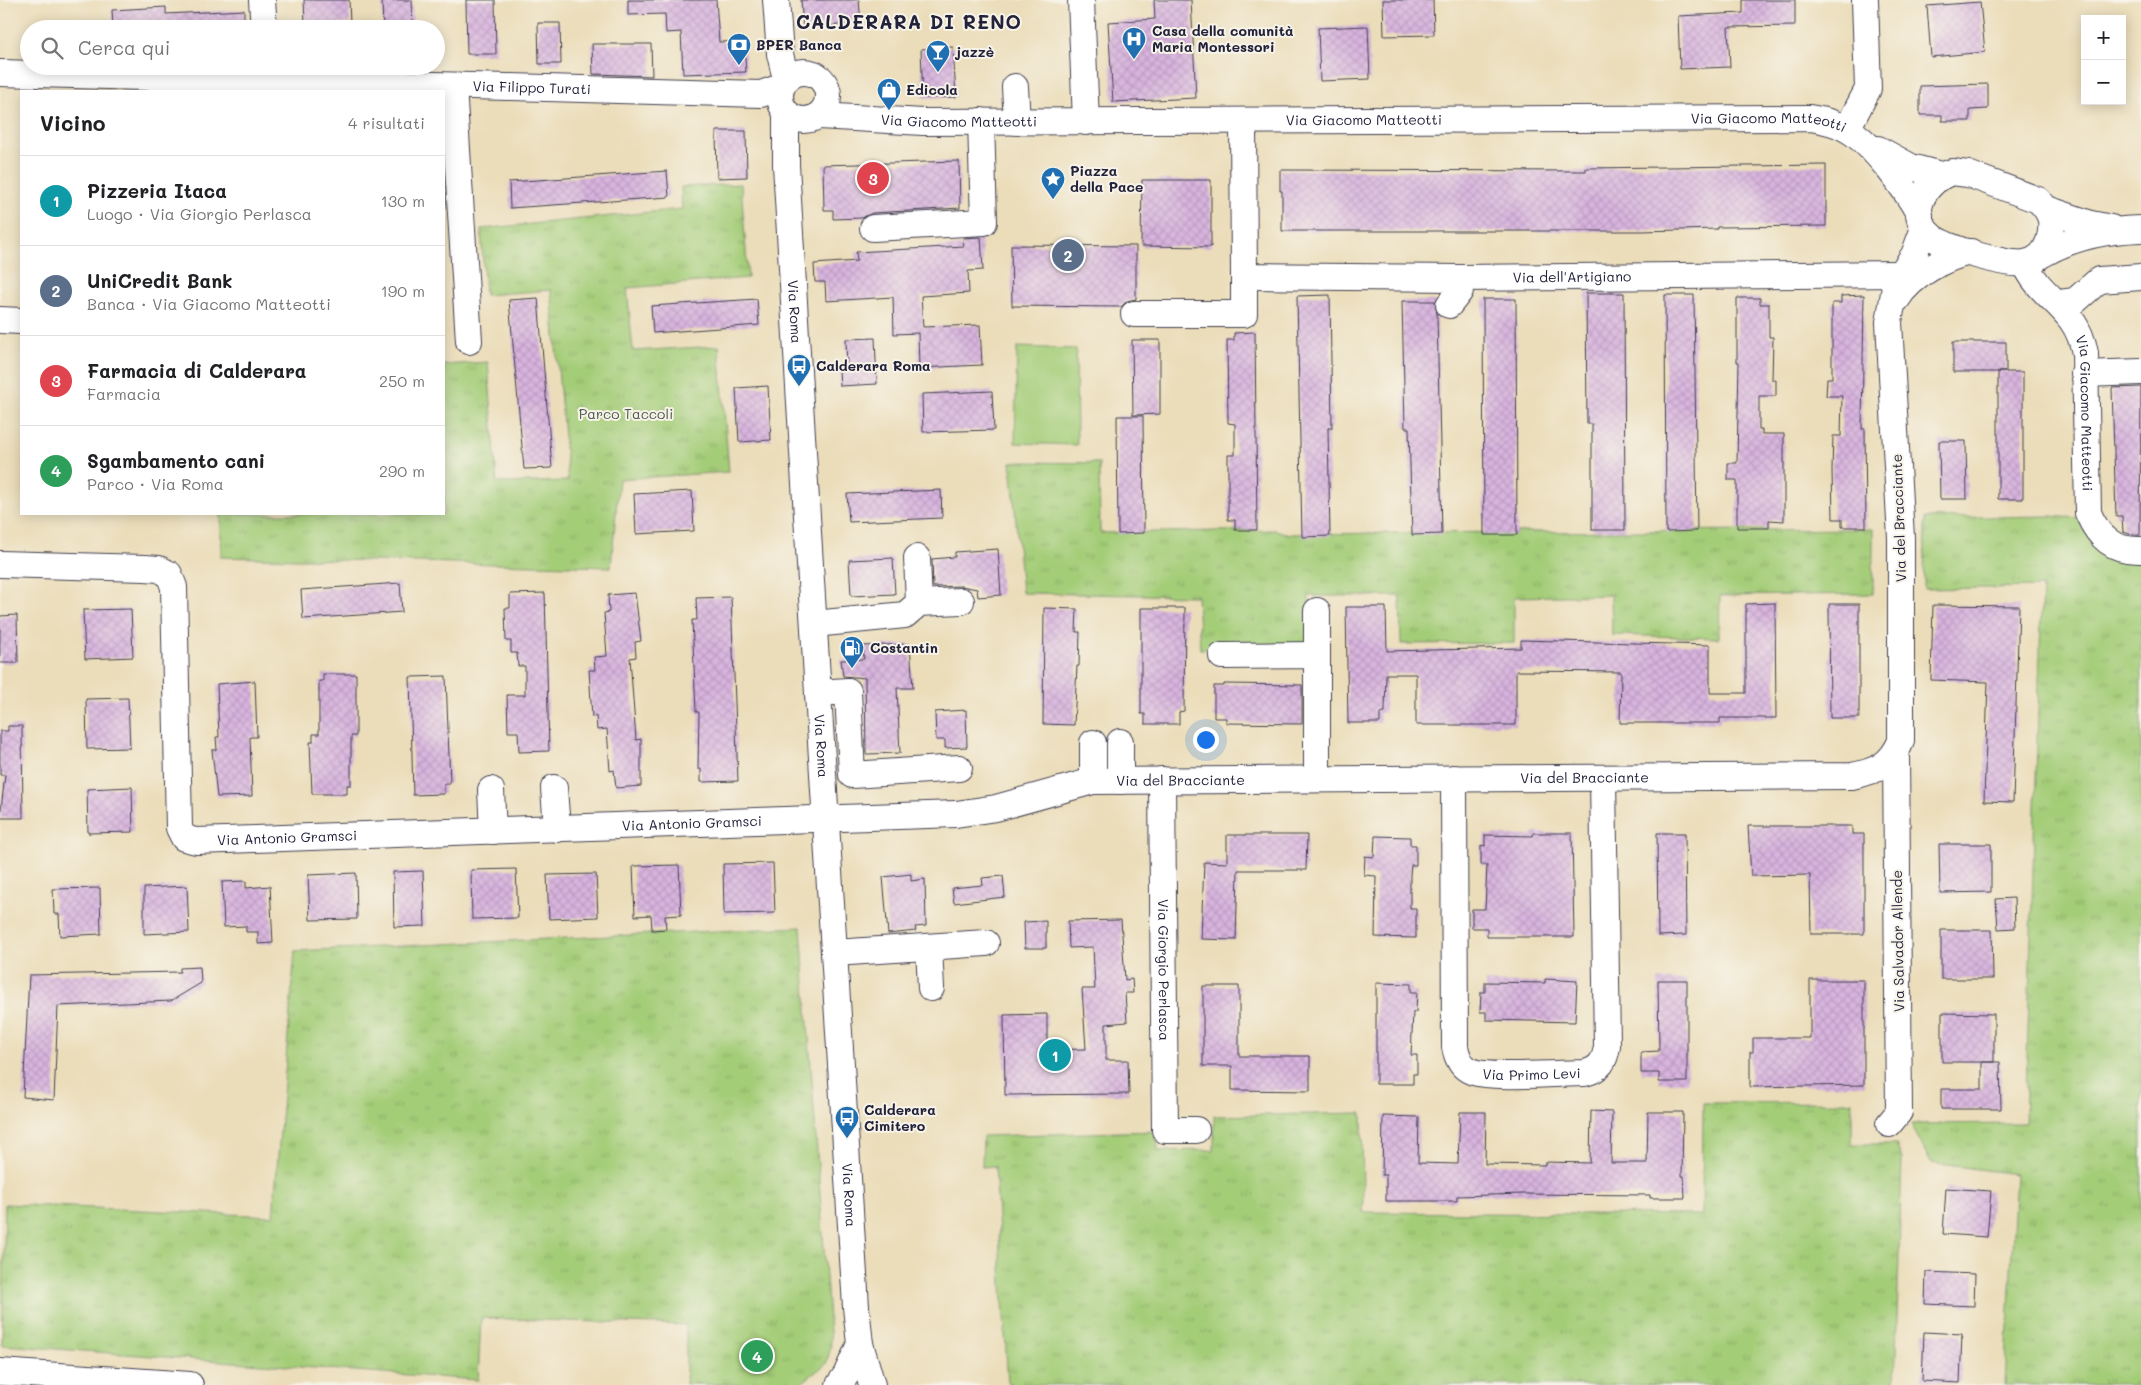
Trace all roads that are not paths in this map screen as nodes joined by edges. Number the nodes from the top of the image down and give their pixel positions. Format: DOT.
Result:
graph roads {
  1 [pos="262,0"];
  2 [pos="776,0"];
  3 [pos="1081,0"];
  4 [pos="1865,0"];
  5 [pos="263,20"];
  6 [pos="0,73"];
  7 [pos="20,73"];
  8 [pos="282,75"];
  9 [pos="453,86"];
  10 [pos="1015,87"];
  11 [pos="791,98"];
  12 [pos="861,120"];
  13 [pos="981,122"];
  14 [pos="1017,122"];
  15 [pos="1086,122"];
  16 [pos="1243,122"];
  17 [pos="1854,135"];
  18 [pos="1941,175"];
  19 [pos="2047,209"];
  20 [pos="1922,221"];
  21 [pos="873,228"];
  22 [pos="2130,229"];
  23 [pos="1971,252"];
  24 [pos="2034,258"];
  25 [pos="1900,274"];
  26 [pos="1244,276"];
  27 [pos="2141,277"];
  28 [pos="1460,278"];
  29 [pos="2060,303"];
  30 [pos="1449,305"];
  31 [pos="1890,311"];
  32 [pos="1134,314"];
  33 [pos="0,320"];
  34 [pos="20,321"];
  35 [pos="469,341"];
  36 [pos="2141,372"];
  37 [pos="2084,374"];
  38 [pos="2141,550"];
  39 [pos="917,558"];
  40 [pos="0,564"];
  41 [pos="961,601"];
  42 [pos="919,603"];
  43 [pos="1317,611"];
  44 [pos="814,624"];
  45 [pos="1317,655"];
  46 [pos="1222,656"];
  47 [pos="818,693"];
  48 [pos="1120,742"];
  49 [pos="1093,743"];
  50 [pos="1896,753"];
  51 [pos="959,768"];
  52 [pos="852,775"];
  53 [pos="1454,778"];
  54 [pos="1603,778"];
  55 [pos="823,779"];
  56 [pos="1317,779"];
  57 [pos="1162,780"];
  58 [pos="1093,781"];
  59 [pos="1120,781"];
  60 [pos="554,788"];
  61 [pos="491,790"];
  62 [pos="826,818"];
  63 [pos="557,829"];
  64 [pos="493,832"];
  65 [pos="986,943"];
  66 [pos="929,947"];
  67 [pos="834,953"];
  68 [pos="931,988"];
  69 [pos="1889,1124"];
  70 [pos="1196,1130"];
  71 [pos="860,1344"];
  72 [pos="0,1372"];
  73 [pos="190,1385"];
  74 [pos="839,1385"];
  75 [pos="856,1385"];
  76 [pos="872,1385"];
  1 -- 5 [label="street"];
  2 -- 11 [label="street"];
  3 -- 15 [label="street"];
  4 -- 17 [label="street"];
  6 -- 7 [label="street, Via Filippo Turati"];
  8 -- 9 [label="street, Via Filippo Turati"];
  9 -- 11 [label="street, Via Filippo Turati"];
  9 -- 35 [label="street"];
  10 -- 14 [label="street"];
  11 -- 12 [label="street, Via Giacomo Matteotti"];
  11 -- 12 [label="street, Via Giacomo Matteotti"];
  11 -- 44 [label="street, Via Roma"];
  12 -- 13 [label="street, Via Giacomo Matteotti"];
  13 -- 14 [label="street, Via Giacomo Matteotti"];
  13 -- 21 [label="street"];
  14 -- 15 [label="street, Via Giacomo Matteotti"];
  15 -- 16 [label="street, Via Giacomo Matteotti"];
  16 -- 17 [label="street, Via Giacomo Matteotti"];
  16 -- 26 [label="street"];
  17 -- 18 [label="street, Via Giacomo Matteotti"];
  17 -- 20 [label="street, Via Giacomo Matteotti"];
  18 -- 19 [label="street, Via Giacomo Matteotti"];
  18 -- 20 [label="street"];
  19 -- 22 [label="street, Via Giacomo Matteotti"];
  19 -- 24 [label="street"];
  20 -- 23 [label="street"];
  20 -- 25 [label="street"];
  22 -- 24 [label="street"];
  23 -- 24 [label="street"];
  23 -- 31 [label="street"];
  24 -- 29 [label="street, Via Giacomo Matteotti"];
  25 -- 28 [label="street, Via dell'Artigiano"];
  25 -- 31 [label="street"];
  26 -- 28 [label="street, Via dell'Artigiano"];
  26 -- 32 [label="street"];
  27 -- 29 [label="street"];
  28 -- 30 [label="street"];
  29 -- 37 [label="street, Via Giacomo Matteotti"];
  31 -- 50 [label="street, Via del Bracciante"];
  33 -- 34 [label="street"];
  36 -- 37 [label="street"];
  37 -- 38 [label="street, Via Giacomo Matteotti"];
  39 -- 42 [label="street"];
  40 -- 64 [label="street, Via Antonio Gramsci"];
  41 -- 42 [label="street"];
  42 -- 44 [label="street"];
  43 -- 45 [label="street"];
  44 -- 47 [label="street, Via Roma"];
  45 -- 46 [label="street"];
  45 -- 56 [label="street"];
  47 -- 52 [label="street"];
  47 -- 55 [label="street, Via Roma"];
  48 -- 59 [label="street"];
  49 -- 58 [label="street"];
  50 -- 54 [label="street, Via del Bracciante"];
  50 -- 69 [label="street, Via Salvador Allende"];
  51 -- 52 [label="street"];
  52 -- 55 [label="street"];
  53 -- 54 [label="street, Via del Bracciante"];
  53 -- 54 [label="street, Via Primo Levi"];
  53 -- 56 [label="street, Via del Bracciante"];
  55 -- 62 [label="street, Via Roma"];
  56 -- 57 [label="street, Via del Bracciante"];
  57 -- 59 [label="street, Via del Bracciante"];
  57 -- 70 [label="street, Via Giorgio Perlasca"];
  58 -- 59 [label="street, Via del Bracciante"];
  58 -- 62 [label="street, Via del Bracciante"];
  60 -- 63 [label="street"];
  61 -- 64 [label="street"];
  62 -- 63 [label="street, Via Antonio Gramsci"];
  62 -- 67 [label="street, Via Roma"];
  63 -- 64 [label="street, Via Antonio Gramsci"];
  65 -- 66 [label="street"];
  66 -- 67 [label="street"];
  66 -- 68 [label="street"];
  67 -- 71 [label="street, Via Roma"];
  71 -- 74 [label="street, Via Roma"];
  71 -- 75 [label="street, Via Roma"];
  71 -- 76 [label="street, Via Roma"];
  72 -- 73 [label="street"];
}
